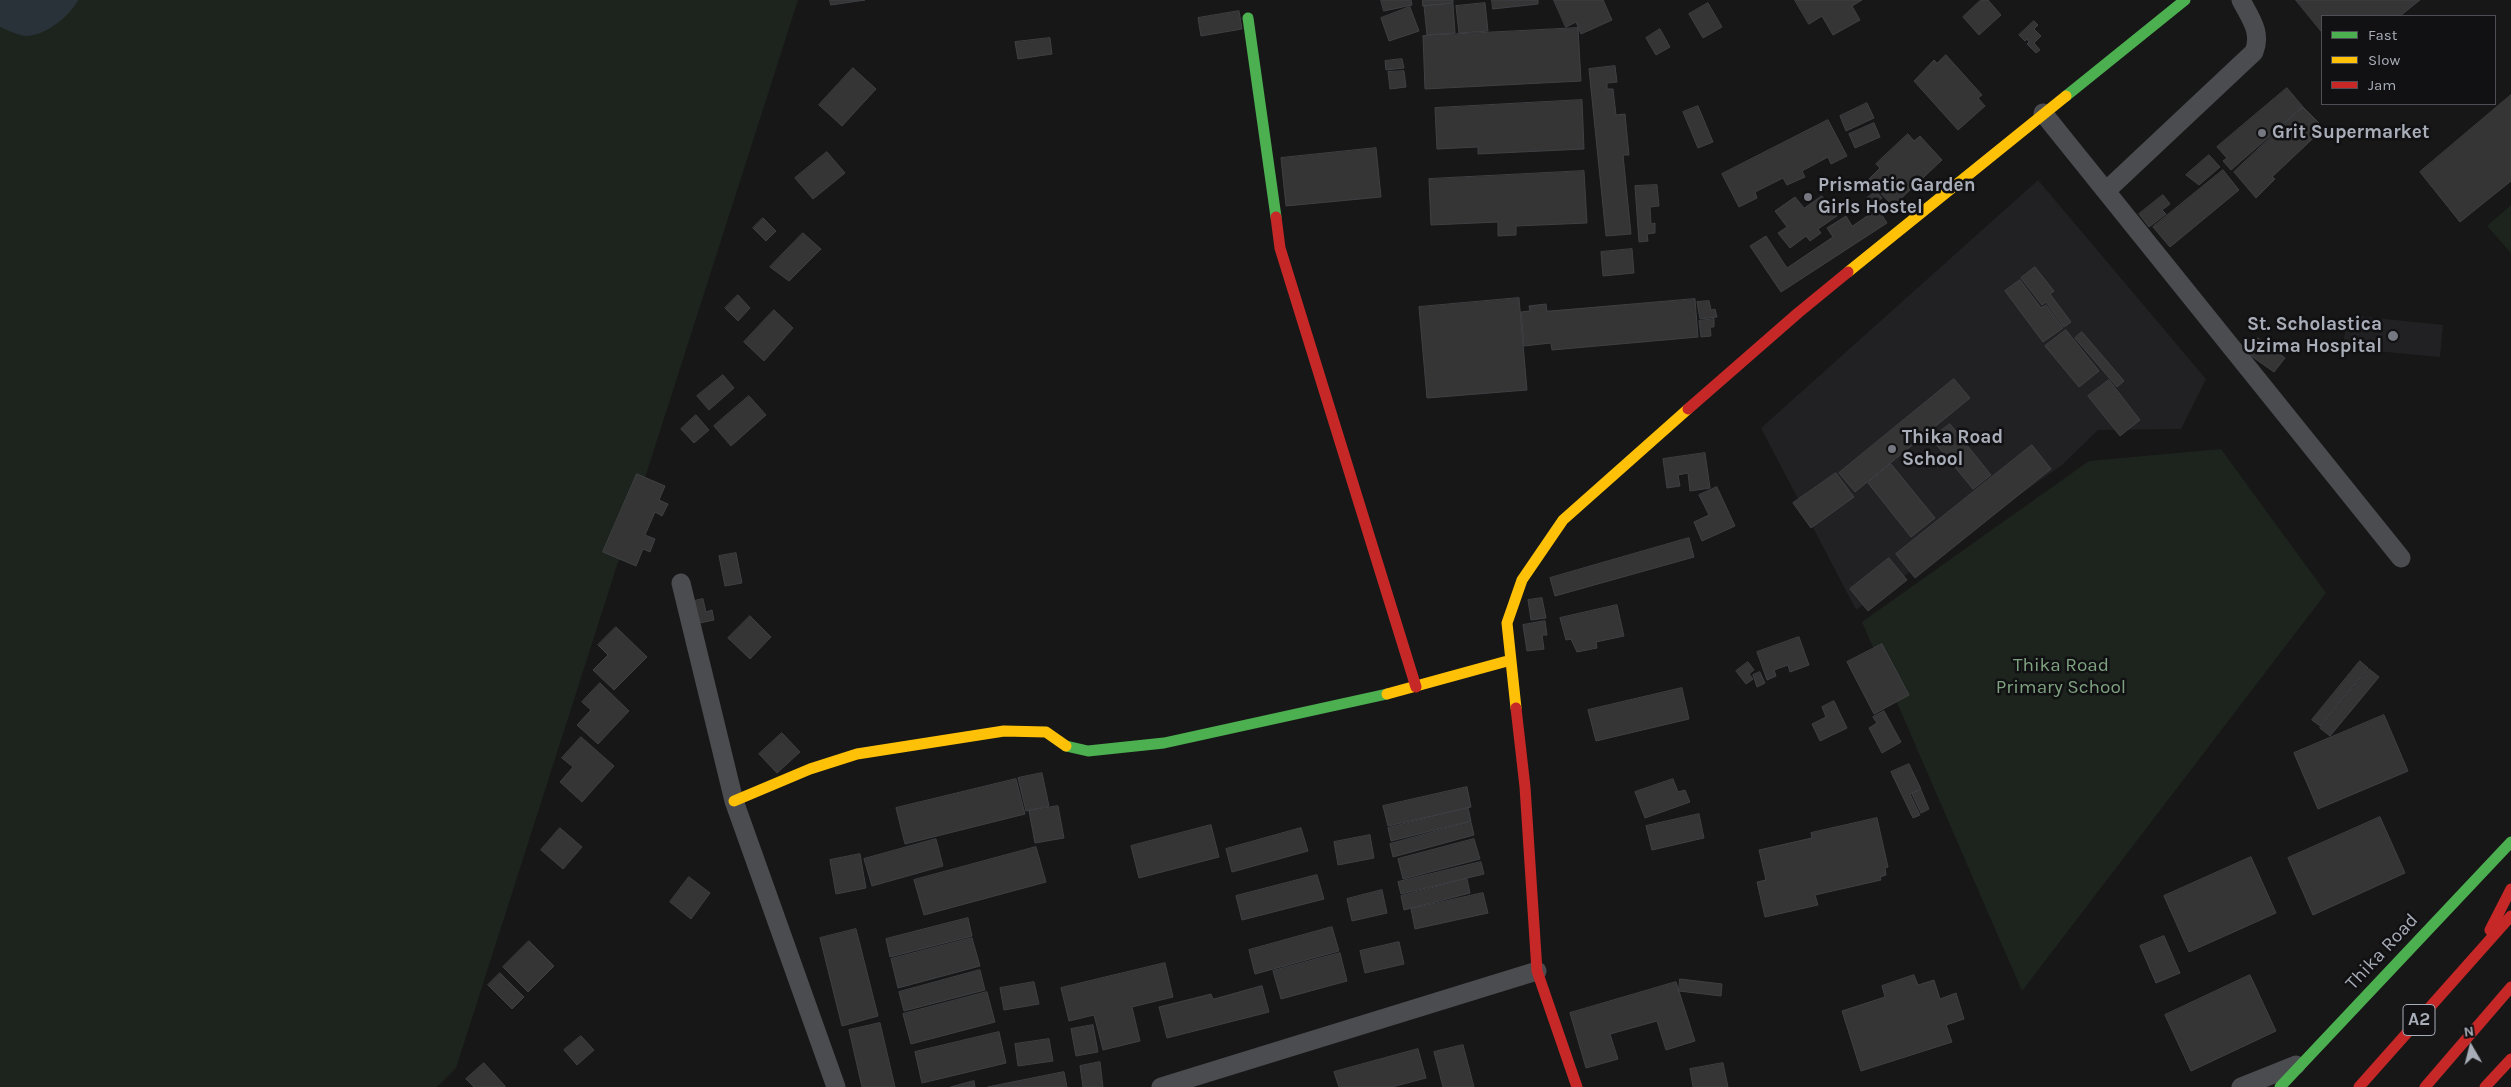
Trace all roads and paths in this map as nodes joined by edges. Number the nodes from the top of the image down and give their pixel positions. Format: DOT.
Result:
graph roads {
  1 [pos="2185,0"];
  2 [pos="2241,0"];
  3 [pos="1248,18"];
  4 [pos="2043,113"];
  5 [pos="2106,191"];
  6 [pos="2401,558"];
  7 [pos="681,584"];
  8 [pos="1511,660"];
  9 [pos="1416,687"];
  10 [pos="734,801"];
  11 [pos="2511,842"];
  12 [pos="2511,889"];
  13 [pos="2511,916"];
  14 [pos="2478,953"];
  15 [pos="1537,971"];
  16 [pos="2511,987"];
  17 [pos="2511,1000"];
  18 [pos="2478,1025"];
  19 [pos="2511,1059"];
  20 [pos="2304,1062"];
  21 [pos="836,1087"];
  22 [pos="1161,1087"];
  23 [pos="1577,1087"];
  24 [pos="2241,1087"];
  25 [pos="2280,1087"];
  26 [pos="2359,1087"];
  27 [pos="2425,1087"];
  28 [pos="2484,1087"];
  1 -- 4 [label="main road"];
  2 -- 5 [label="street"];
  3 -- 9 [label="main road"];
  4 -- 5 [label="street"];
  4 -- 8 [label="main road"];
  5 -- 6 [label="street"];
  7 -- 10 [label="street"];
  8 -- 9 [label="main road"];
  8 -- 15 [label="main road"];
  9 -- 10 [label="main road"];
  10 -- 21 [label="street"];
  11 -- 20 [label="main road, Thika Road"];
  12 -- 14 [label="main road"];
  13 -- 14 [label="main road, A2"];
  14 -- 26 [label="main road, A2"];
  15 -- 22 [label="street"];
  15 -- 23 [label="main road"];
  16 -- 18 [label="main road, A2"];
  17 -- 18 [label="main road"];
  18 -- 27 [label="main road, A2"];
  19 -- 28 [label="main road"];
  20 -- 24 [label="street"];
  20 -- 25 [label="main road, Thika Road"];
}
